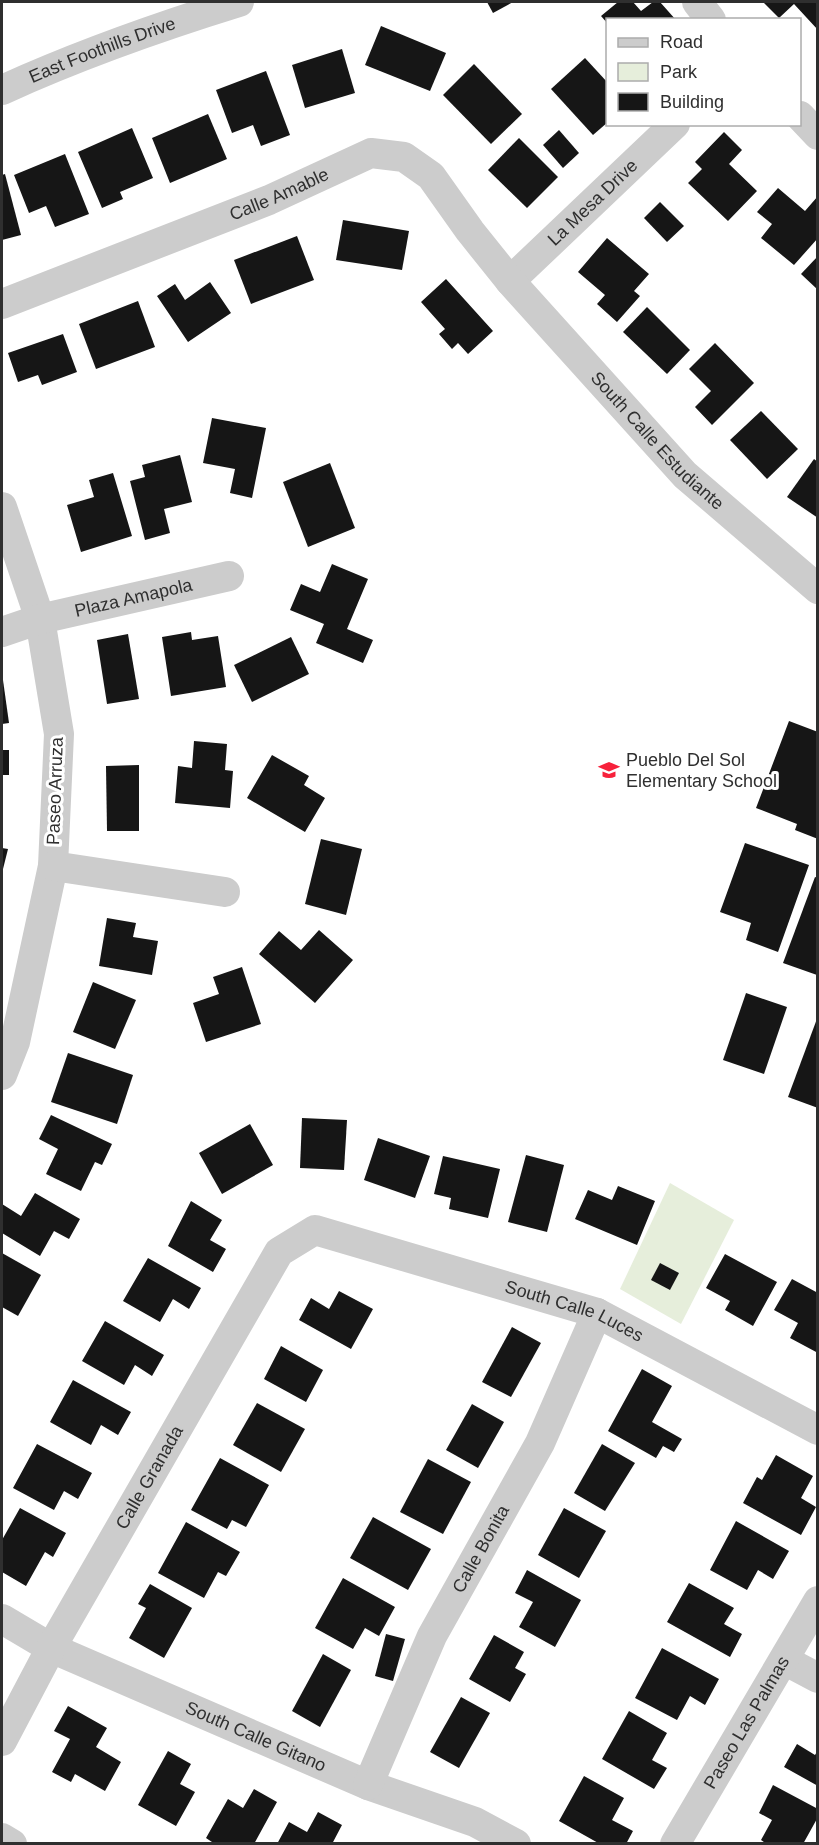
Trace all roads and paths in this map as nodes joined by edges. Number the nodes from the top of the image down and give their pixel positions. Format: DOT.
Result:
graph roads {
  1 [pos="239,2"];
  2 [pos="697,2"];
  3 [pos="172,11"];
  4 [pos="709,18"];
  5 [pos="2,90"];
  6 [pos="801,117"];
  7 [pos="673,126"];
  8 [pos="818,135"];
  9 [pos="510,281"];
  10 [pos="2,304"];
  11 [pos="2,507"];
  12 [pos="229,576"];
  13 [pos="818,589"];
  14 [pos="40,619"];
  15 [pos="2,632"];
  16 [pos="53,866"];
  17 [pos="225,892"];
  18 [pos="2,1075"];
  19 [pos="315,1230"];
  20 [pos="597,1313"];
  21 [pos="818,1430"];
  22 [pos="818,1601"];
  23 [pos="2,1619"];
  24 [pos="51,1648"];
  25 [pos="784,1660"];
  26 [pos="818,1678"];
  27 [pos="2,1741"];
  28 [pos="368,1785"];
  29 [pos="2,1838"];
  30 [pos="12,1844"];
  31 [pos="516,1844"];
  32 [pos="675,1844"];
  1 -- 3 [label="street, East Foothills Drive"];
  2 -- 4 [label="street"];
  3 -- 5 [label="street, East Foothills Drive"];
  6 -- 8 [label="street"];
  7 -- 9 [label="street, La Mesa Drive"];
  9 -- 10 [label="street, Calle Amable"];
  9 -- 13 [label="street, South Calle Estudiante"];
  11 -- 14 [label="street, Paseo Arruza"];
  12 -- 14 [label="street, Plaza Amapola"];
  14 -- 15 [label="street, Plaza Amapola"];
  14 -- 16 [label="street, Paseo Arruza"];
  16 -- 17 [label="street"];
  16 -- 18 [label="street, Paseo Arruza"];
  19 -- 20 [label="street, South Calle Luces"];
  19 -- 24 [label="street, Calle Granada"];
  20 -- 21 [label="street, South Calle Luces"];
  20 -- 28 [label="street, Calle Bonita"];
  22 -- 25 [label="street, Paseo Las Palmas"];
  23 -- 24 [label="street, South Calle Gitano"];
  24 -- 27 [label="street, Calle Granada"];
  24 -- 28 [label="street, South Calle Gitano"];
  25 -- 26 [label="street"];
  25 -- 32 [label="street, Paseo Las Palmas"];
  28 -- 31 [label="street, South Calle Gitano"];
  29 -- 30 [label="street"];
}
